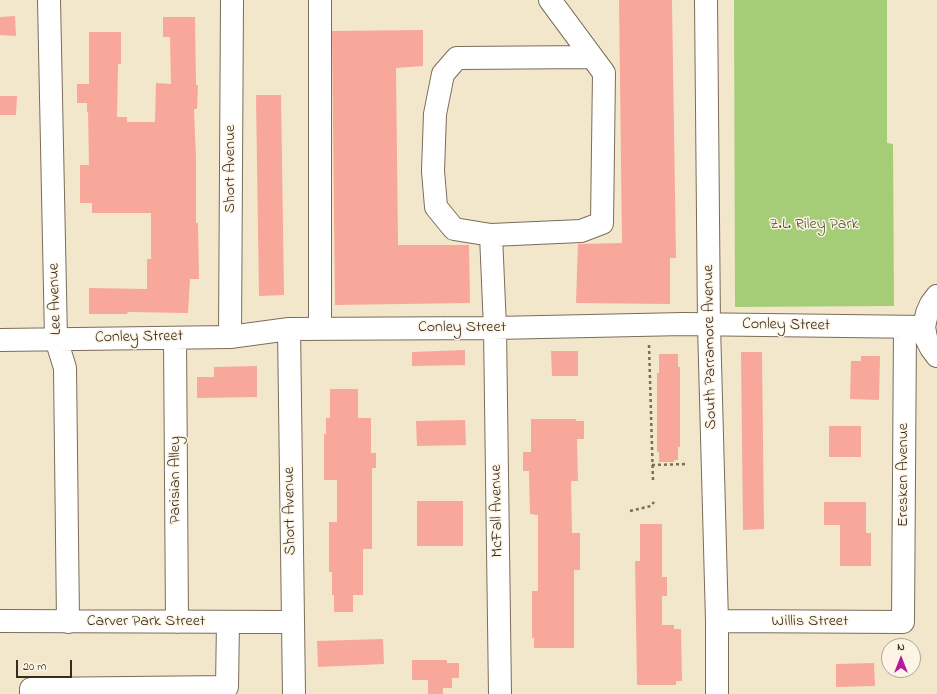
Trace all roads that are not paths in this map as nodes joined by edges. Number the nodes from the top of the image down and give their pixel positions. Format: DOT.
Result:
graph roads {
  1 [pos="49,0"];
  2 [pos="232,0"];
  3 [pos="320,0"];
  4 [pos="550,0"];
  5 [pos="706,0"];
  6 [pos="592,57"];
  7 [pos="491,235"];
  8 [pos="937,295"];
  9 [pos="709,325"];
  10 [pos="915,327"];
  11 [pos="495,328"];
  12 [pos="289,329"];
  13 [pos="320,329"];
  14 [pos="230,337"];
  15 [pos="175,338"];
  16 [pos="56,339"];
  17 [pos="0,340"];
  18 [pos="937,356"];
  19 [pos="0,621"];
  20 [pos="717,621"];
  21 [pos="68,622"];
  22 [pos="177,622"];
  23 [pos="228,622"];
  24 [pos="293,622"];
  25 [pos="903,622"];
  26 [pos="31,694"];
  27 [pos="294,694"];
  28 [pos="500,694"];
  29 [pos="717,694"];
  1 -- 16 [label="street, Lee Avenue"];
  2 -- 14 [label="street, Short Avenue"];
  3 -- 13 [label="street"];
  4 -- 6 [label="street"];
  5 -- 9 [label="street, South Parramore Avenue"];
  6 -- 7 [label="street"];
  6 -- 7 [label="street"];
  7 -- 11 [label="street, McFall Avenue"];
  8 -- 10 [label="street, Eresken Avenue"];
  9 -- 10 [label="street, Conley Street"];
  9 -- 11 [label="street, Conley Street"];
  9 -- 20 [label="street, South Parramore Avenue"];
  10 -- 18 [label="street"];
  10 -- 25 [label="street, Eresken Avenue"];
  11 -- 13 [label="street, Conley Street"];
  11 -- 28 [label="street, McFall Avenue"];
  12 -- 13 [label="street, Conley Street"];
  12 -- 14 [label="street, Conley Street"];
  12 -- 24 [label="street, Short Avenue"];
  14 -- 15 [label="street, Conley Street"];
  15 -- 16 [label="street, Conley Street"];
  15 -- 22 [label="street, Parisian Alley"];
  16 -- 17 [label="street, Conley Street"];
  16 -- 21 [label="street, Lee Avenue"];
  19 -- 21 [label="street, Carver Park Street"];
  20 -- 25 [label="street, Willis Street"];
  20 -- 29 [label="street, South Parramore Avenue"];
  21 -- 22 [label="street, Carver Park Street"];
  22 -- 23 [label="street, Carver Park Street"];
  23 -- 24 [label="street, Carver Park Street"];
  23 -- 26 [label="street"];
  24 -- 27 [label="street, Short Avenue"];
}
